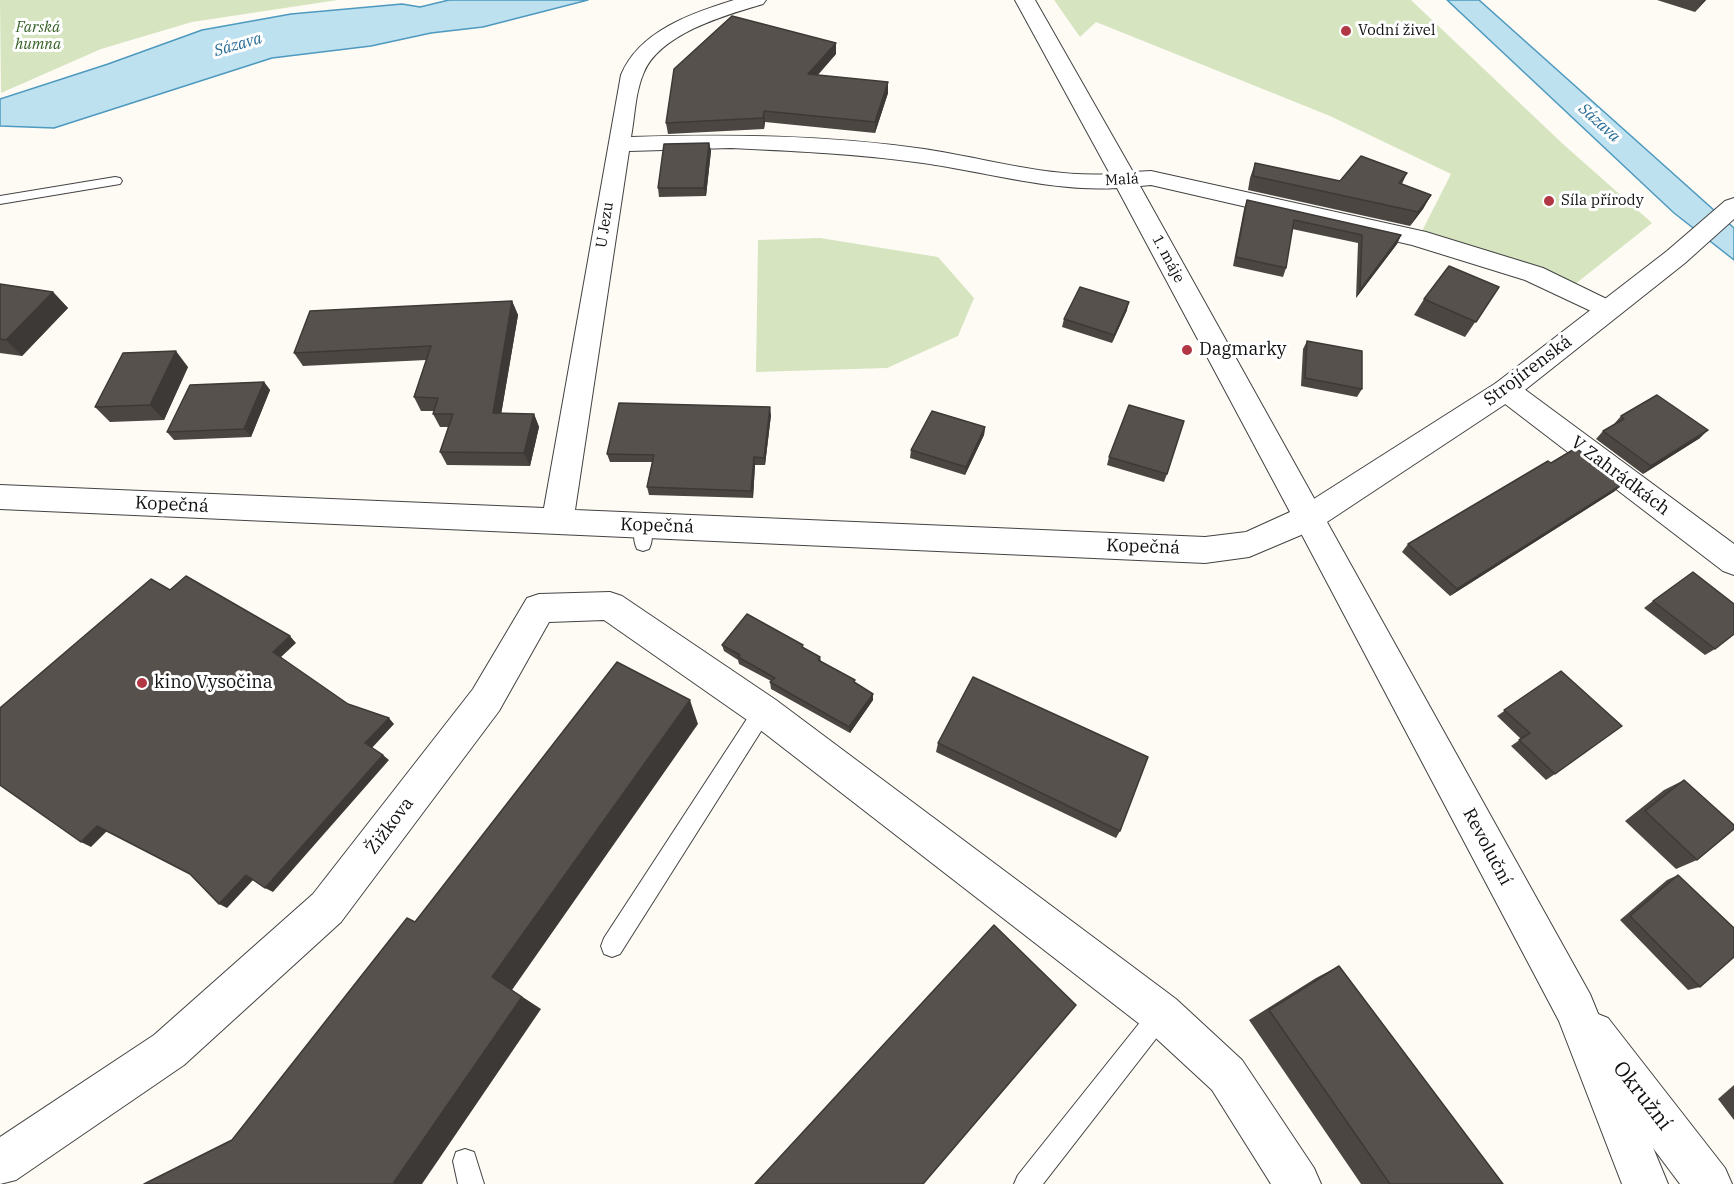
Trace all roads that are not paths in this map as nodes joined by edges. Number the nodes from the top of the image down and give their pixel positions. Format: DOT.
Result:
graph roads {
  1 [pos="756,0"];
  2 [pos="1025,0"];
  3 [pos="619,144"];
  4 [pos="1124,178"];
  5 [pos="115,182"];
  6 [pos="0,200"];
  7 [pos="1734,206"];
  8 [pos="1608,310"];
  9 [pos="1506,390"];
  10 [pos="0,497"];
  11 [pos="1309,518"];
  12 [pos="557,522"];
  13 [pos="1734,562"];
  14 [pos="763,711"];
  15 [pos="612,946"];
  16 [pos="1575,1009"];
  17 [pos="1161,1014"];
  18 [pos="0,1164"];
  19 [pos="1027,1184"];
  20 [pos="1298,1184"];
  21 [pos="1645,1184"];
  22 [pos="1709,1184"];
  1 -- 3 [label="street, U Jezu"];
  2 -- 4 [label="street, 1. máje"];
  3 -- 4 [label="street, Malá"];
  3 -- 12 [label="street, U Jezu"];
  4 -- 8 [label="street, Malá"];
  4 -- 11 [label="street, 1. máje"];
  5 -- 6 [label="lane"];
  7 -- 8 [label="street, Strojírenská"];
  8 -- 9 [label="street, Strojírenská"];
  9 -- 11 [label="street, Strojírenská"];
  9 -- 13 [label="street, V Zahrádkách"];
  10 -- 12 [label="street, Kopečná"];
  11 -- 12 [label="street, Kopečná"];
  11 -- 16 [label="street, Revoluční"];
  14 -- 15 [label="lane"];
  14 -- 17 [label="street"];
  14 -- 18 [label="street, Žižkova"];
  16 -- 21 [label="street, Revoluční"];
  16 -- 22 [label="street, Okružní"];
  17 -- 19 [label="lane"];
  17 -- 20 [label="street"];
}
